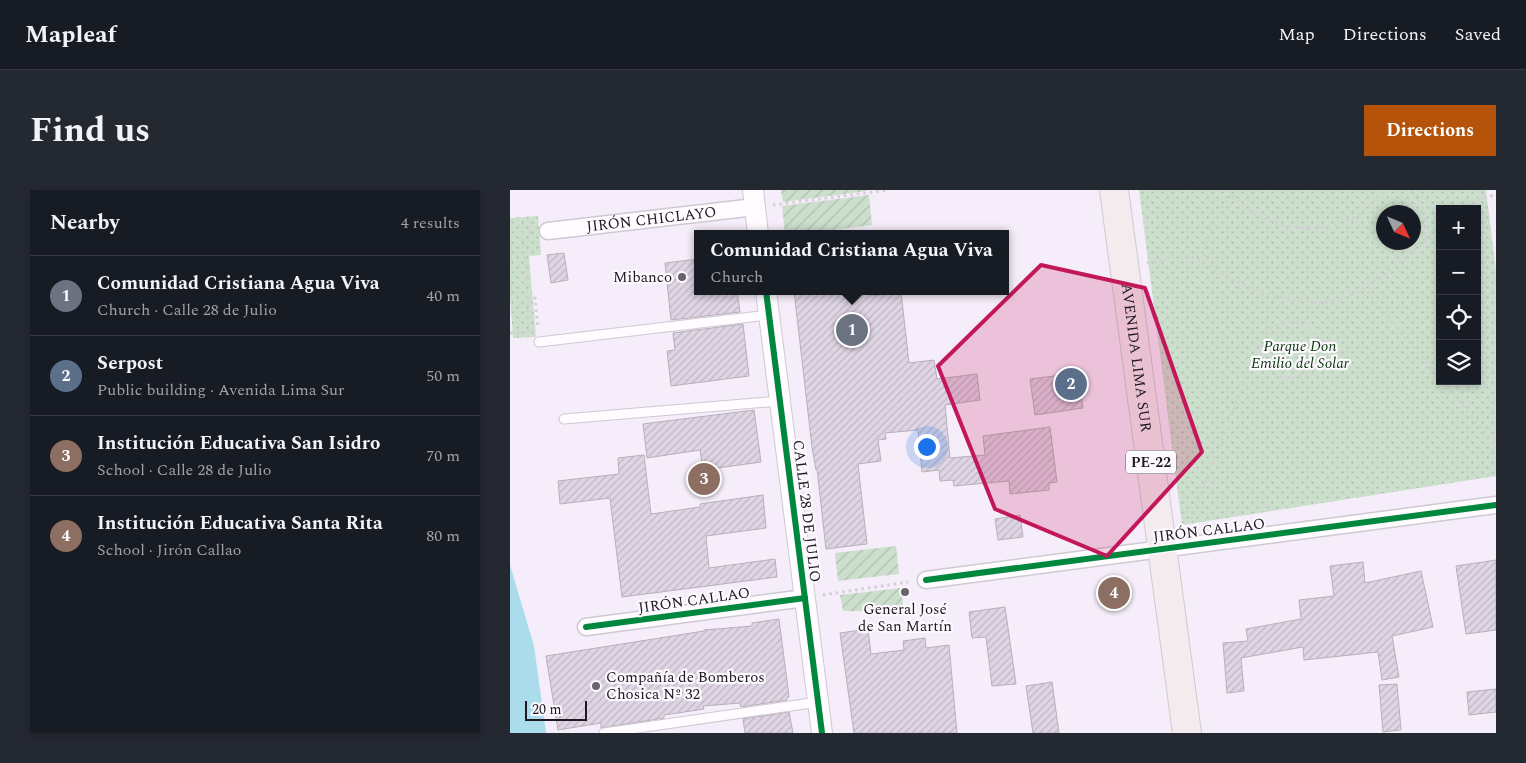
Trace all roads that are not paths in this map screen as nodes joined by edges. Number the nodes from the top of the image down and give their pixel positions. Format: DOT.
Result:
graph roads {
  1 [pos="1114,190"];
  2 [pos="754,199"];
  3 [pos="758,230"];
  4 [pos="548,231"];
  5 [pos="766,295"];
  6 [pos="769,315"];
  7 [pos="539,342"];
  8 [pos="780,402"];
  9 [pos="564,419"];
  10 [pos="1496,505"];
  11 [pos="1162,549"];
  12 [pos="926,580"];
  13 [pos="805,598"];
  14 [pos="586,627"];
  15 [pos="818,702"];
  16 [pos="604,733"];
  17 [pos="822,733"];
  18 [pos="1187,733"];
  1 -- 11 [label="highway, AVENIDA LIMA SUR / PE-22"];
  2 -- 3 [label="street"];
  2 -- 4 [label="street, JIRÓN CHICLAYO"];
  5 -- 6 [label="street, CALLE 28 DE JULIO"];
  6 -- 7 [label="lane"];
  6 -- 8 [label="street, CALLE 28 DE JULIO"];
  8 -- 9 [label="lane"];
  8 -- 13 [label="street, CALLE 28 DE JULIO"];
  10 -- 11 [label="street, JIRÓN CALLAO"];
  11 -- 12 [label="street, JIRÓN CALLAO"];
  11 -- 18 [label="highway, AVENIDA LIMA SUR / PE-22"];
  13 -- 14 [label="street, JIRÓN CALLAO"];
  13 -- 15 [label="street, CALLE 28 DE JULIO"];
  15 -- 16 [label="lane"];
  15 -- 17 [label="street, CALLE 28 DE JULIO"];
}
